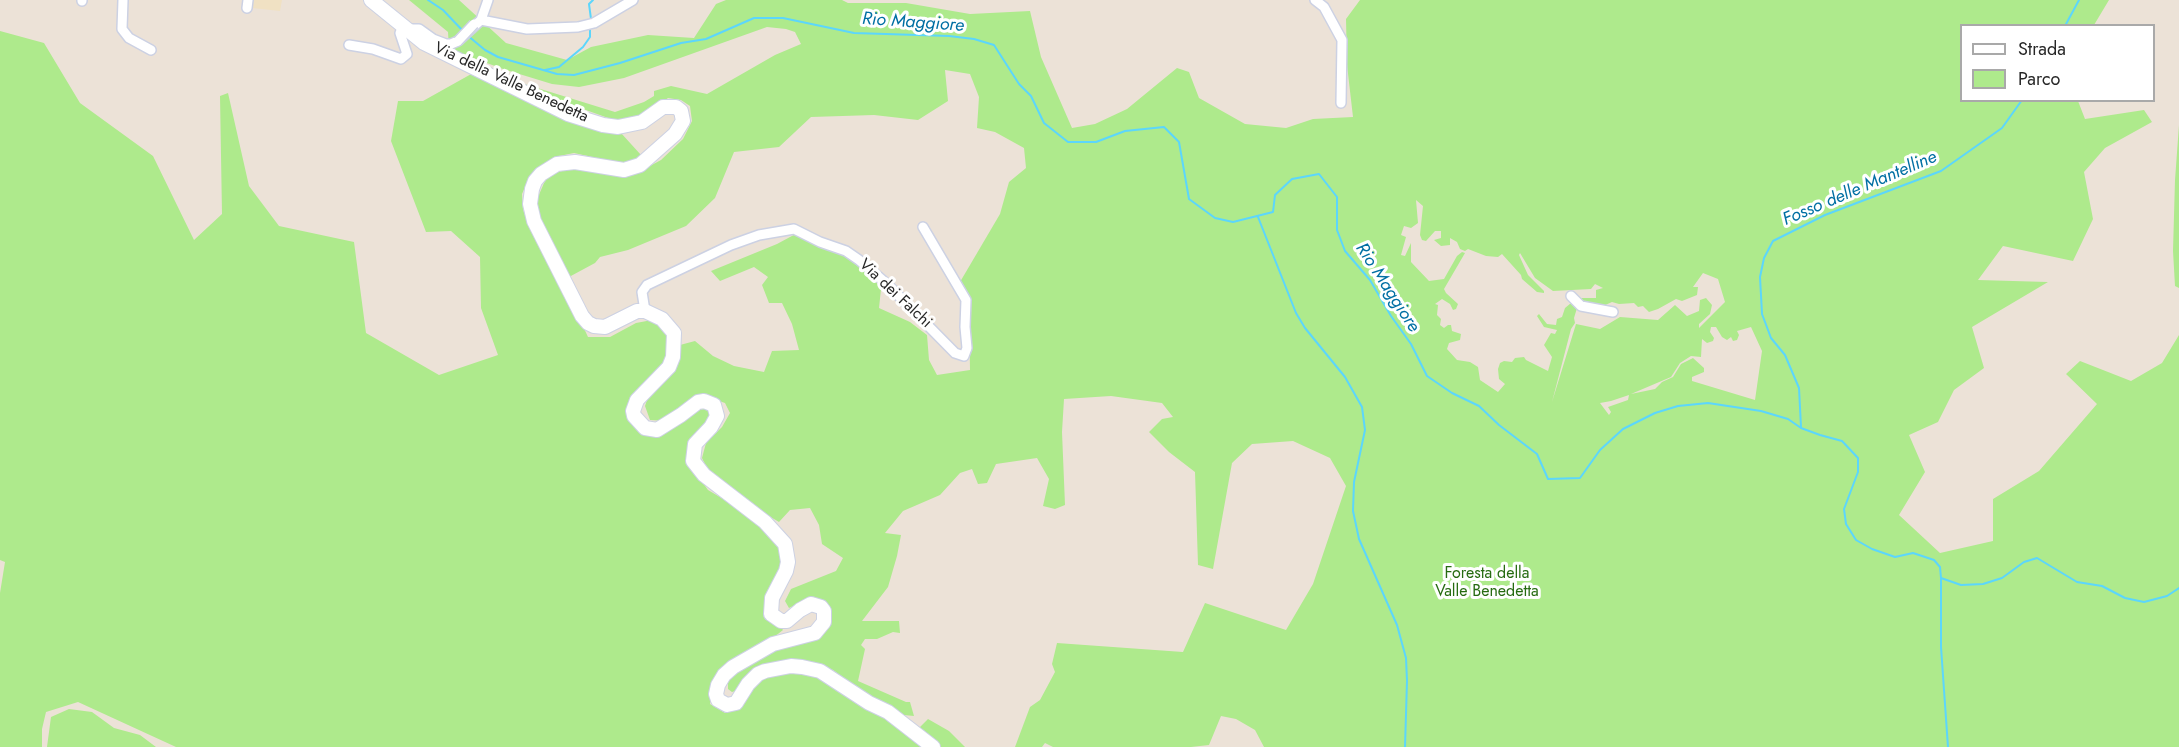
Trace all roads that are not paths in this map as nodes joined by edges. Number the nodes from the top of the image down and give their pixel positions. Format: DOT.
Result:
graph roads {
  1 [pos="123,0"];
  2 [pos="371,0"];
  3 [pos="488,0"];
  4 [pos="633,0"];
  5 [pos="1315,0"];
  6 [pos="478,22"];
  7 [pos="405,28"];
  8 [pos="349,45"];
  9 [pos="151,50"];
  10 [pos="1341,103"];
  11 [pos="923,227"];
  12 [pos="1571,296"];
  13 [pos="645,310"];
  14 [pos="1613,312"];
  15 [pos="933,747"];
  1 -- 9 [label="street"];
  2 -- 7 [label="main road, Via della Valle Benedetta"];
  3 -- 6 [label="street"];
  4 -- 6 [label="street"];
  5 -- 10 [label="street"];
  6 -- 7 [label="street, bridge"];
  7 -- 8 [label="street, Via della Valle Benedetta"];
  7 -- 13 [label="main road, Via della Valle Benedetta"];
  11 -- 13 [label="street, Via dei Falchi"];
  12 -- 14 [label="street"];
  13 -- 15 [label="main road"];
}
